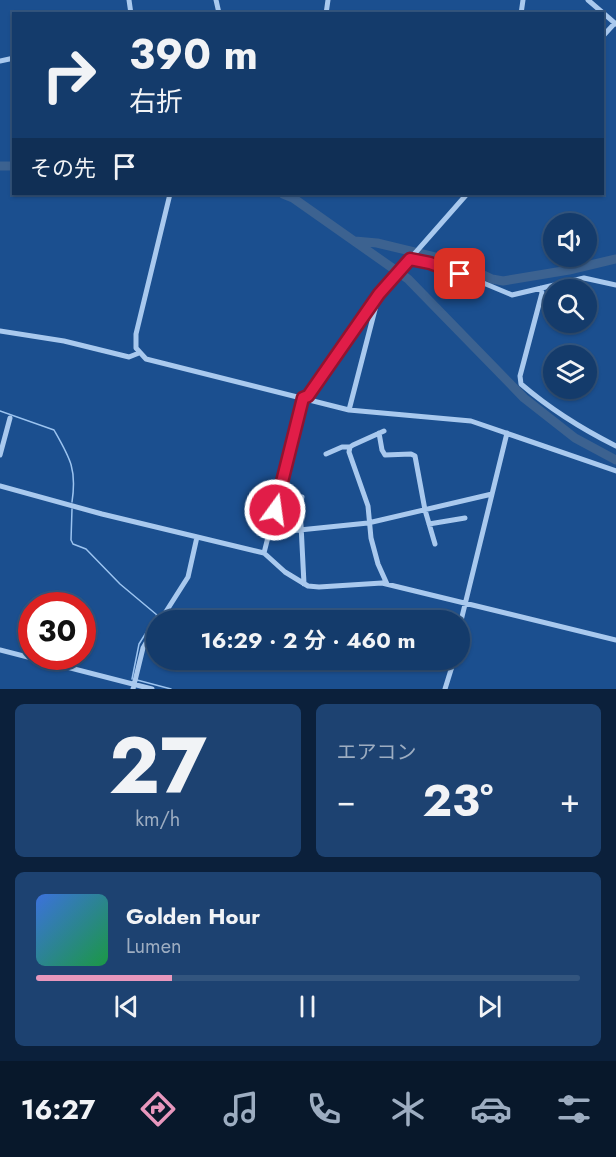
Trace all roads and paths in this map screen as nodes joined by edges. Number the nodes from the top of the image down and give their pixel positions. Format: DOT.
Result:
graph roads {
  1 [pos="588,0"];
  2 [pos="602,12"];
  3 [pos="615,23"];
  4 [pos="604,35"];
  5 [pos="170,195"];
  6 [pos="466,195"];
  7 [pos="409,260"];
  8 [pos="616,285"];
  9 [pos="541,288"];
  10 [pos="378,296"];
  11 [pos="0,331"];
  12 [pos="139,352"];
  13 [pos="303,398"];
  14 [pos="349,410"];
  15 [pos="10,418"];
  16 [pos="507,433"];
  17 [pos="616,446"];
  18 [pos="350,447"];
  19 [pos="326,454"];
  20 [pos="0,455"];
  21 [pos="616,471"];
  22 [pos="0,486"];
  23 [pos="492,494"];
  24 [pos="302,497"];
  25 [pos="425,510"];
  26 [pos="465,518"];
  27 [pos="368,523"];
  28 [pos="429,524"];
  29 [pos="302,530"];
  30 [pos="270,532"];
  31 [pos="197,537"];
  32 [pos="435,544"];
  33 [pos="264,553"];
  34 [pos="304,584"];
  35 [pos="387,584"];
  36 [pos="466,603"];
  37 [pos="167,610"];
  38 [pos="464,610"];
  39 [pos="616,640"];
  40 [pos="146,643"];
  41 [pos="0,650"];
  42 [pos="451,670"];
  43 [pos="134,686"];
  44 [pos="152,689"];
  45 [pos="445,689"];
  1 -- 2 [label="street"];
  3 -- 4 [label="street"];
  5 -- 12 [label="street"];
  6 -- 7 [label="street"];
  7 -- 9 [label="street"];
  7 -- 10 [label="street"];
  8 -- 9 [label="street"];
  9 -- 17 [label="street"];
  10 -- 13 [label="street"];
  10 -- 14 [label="street"];
  11 -- 12 [label="street"];
  12 -- 13 [label="street"];
  13 -- 14 [label="street"];
  13 -- 30 [label="street"];
  14 -- 16 [label="street"];
  15 -- 20 [label="street"];
  16 -- 21 [label="street"];
  16 -- 23 [label="street"];
  18 -- 19 [label="street"];
  18 -- 25 [label="street"];
  18 -- 27 [label="street"];
  22 -- 31 [label="street"];
  23 -- 25 [label="street"];
  23 -- 36 [label="street"];
  24 -- 29 [label="street"];
  25 -- 27 [label="street"];
  25 -- 28 [label="street"];
  26 -- 28 [label="street"];
  27 -- 29 [label="street"];
  27 -- 35 [label="street"];
  28 -- 32 [label="street"];
  29 -- 30 [label="street"];
  29 -- 34 [label="street"];
  30 -- 33 [label="street"];
  31 -- 33 [label="street"];
  31 -- 37 [label="street"];
  33 -- 34 [label="street"];
  34 -- 35 [label="street"];
  35 -- 36 [label="street"];
  36 -- 38 [label="street"];
  36 -- 39 [label="street"];
  40 -- 43 [label="street"];
  41 -- 43 [label="street"];
  42 -- 45 [label="street"];
  43 -- 44 [label="street"];
}
